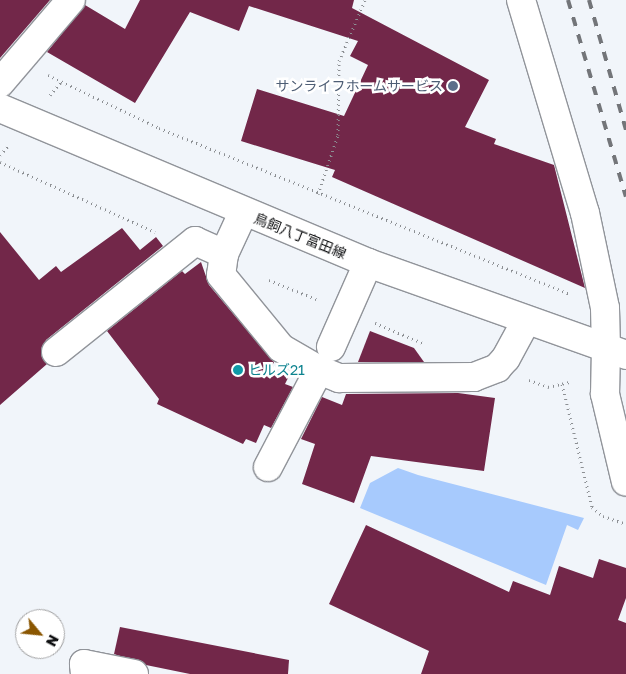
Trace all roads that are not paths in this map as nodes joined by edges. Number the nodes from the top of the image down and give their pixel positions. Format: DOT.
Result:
graph roads {
  1 [pos="71,0"];
  2 [pos="521,0"];
  3 [pos="0,83"];
  4 [pos="0,108"];
  5 [pos="243,213"];
  6 [pos="224,254"];
  7 [pos="368,263"];
  8 [pos="526,321"];
  9 [pos="56,352"];
  10 [pos="616,352"];
  11 [pos="325,359"];
  12 [pos="268,467"];
  13 [pos="626,482"];
  14 [pos="85,674"];
  15 [pos="134,674"];
  1 -- 3 [label="street"];
  2 -- 10 [label="street"];
  4 -- 5 [label="street, 鳥飼八丁富田線"];
  5 -- 6 [label="street"];
  5 -- 7 [label="street, 鳥飼八丁富田線"];
  6 -- 9 [label="street"];
  6 -- 11 [label="street"];
  7 -- 8 [label="street, 鳥飼八丁富田線"];
  7 -- 11 [label="street"];
  8 -- 10 [label="street, 鳥飼八丁富田線"];
  8 -- 11 [label="street"];
  10 -- 13 [label="street"];
  11 -- 12 [label="street"];
  14 -- 15 [label="street"];
}
